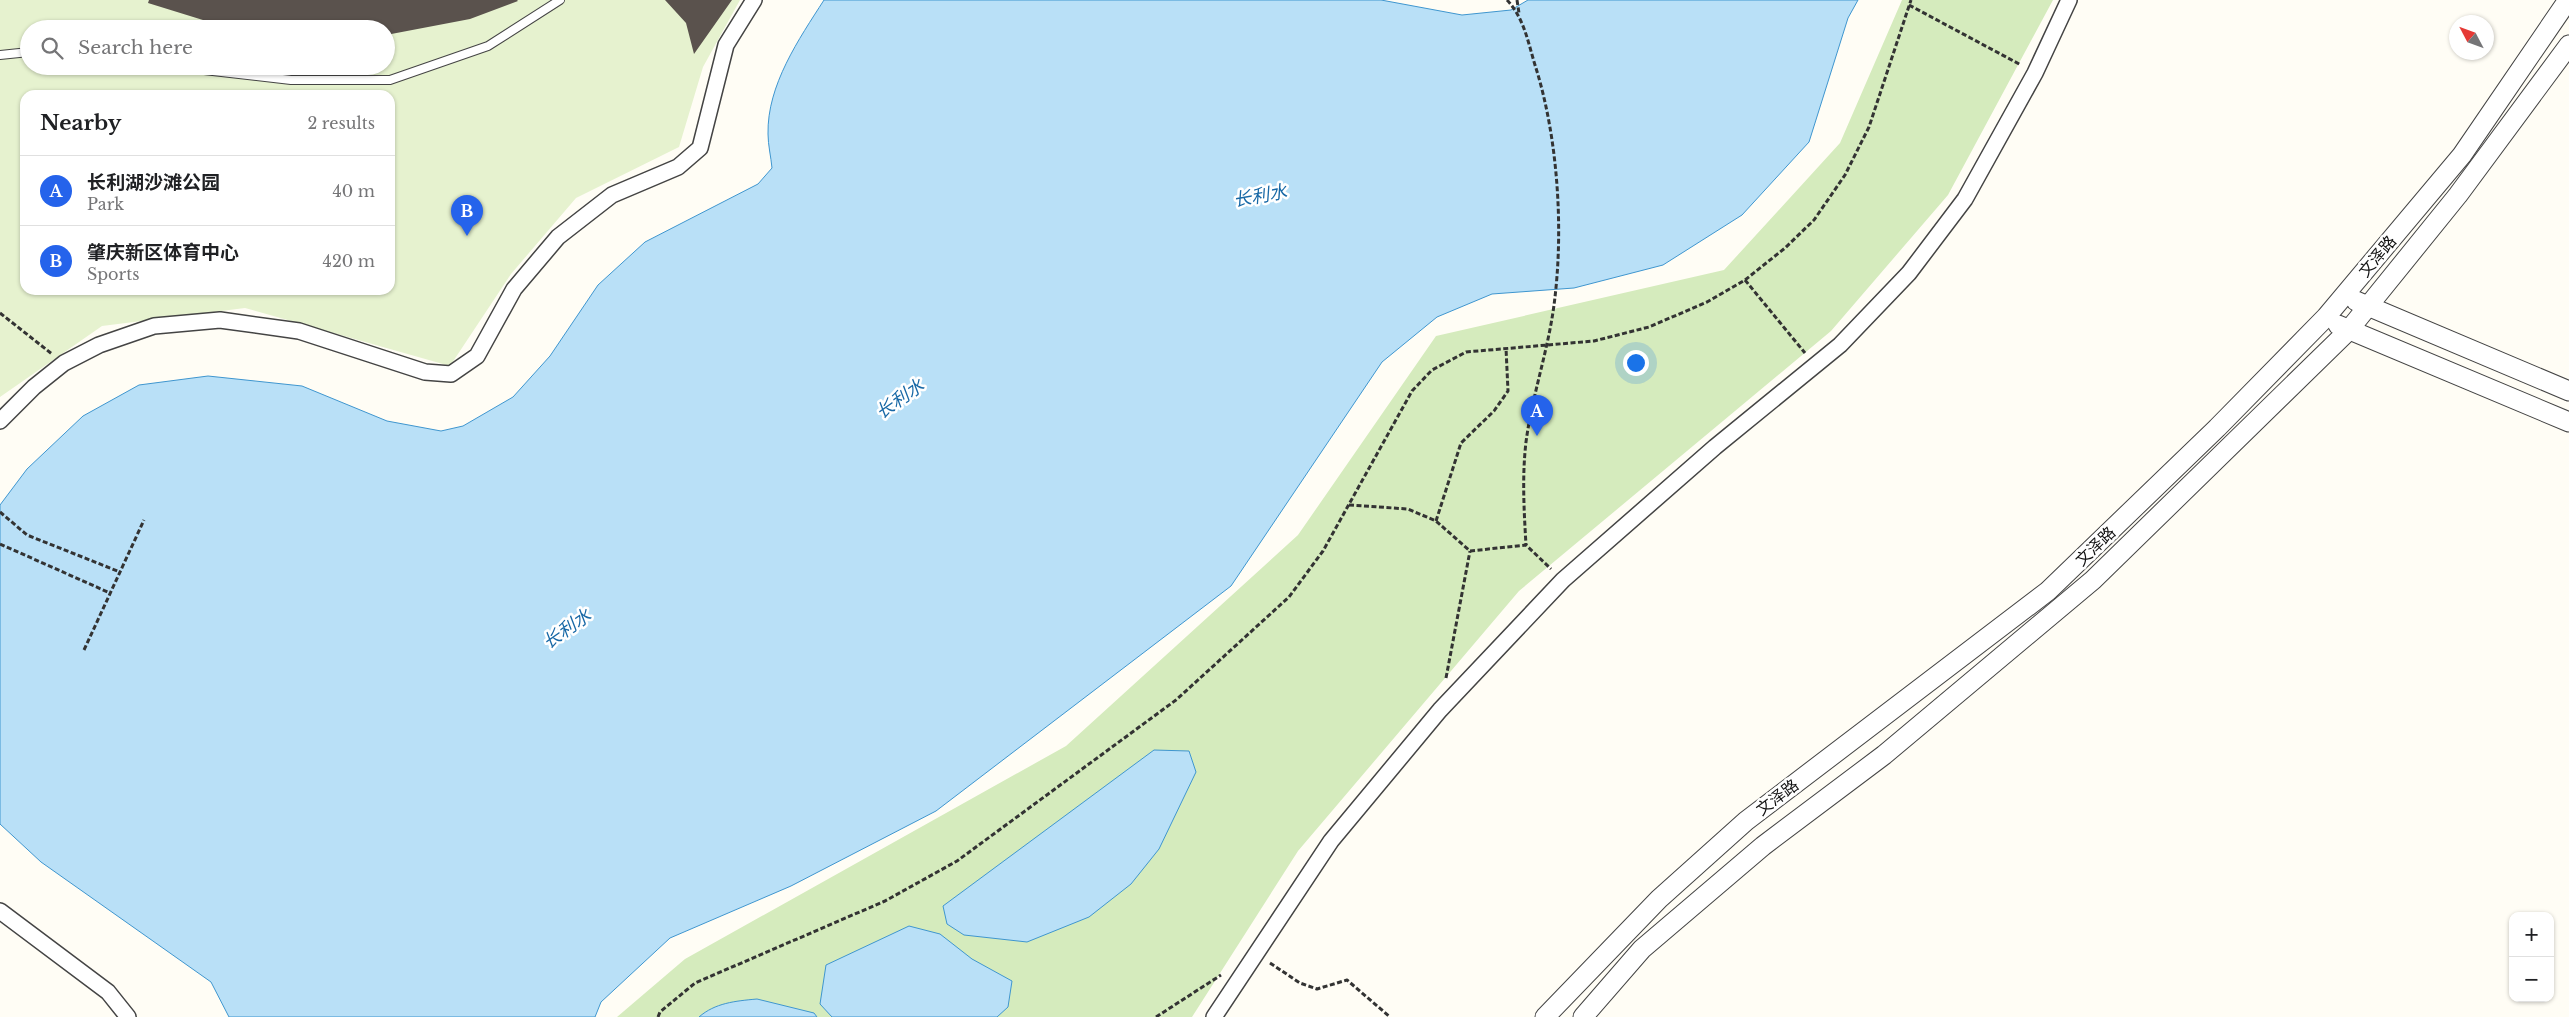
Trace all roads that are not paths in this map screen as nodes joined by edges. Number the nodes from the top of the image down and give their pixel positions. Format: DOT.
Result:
graph roads {
  1 [pos="560,0"];
  2 [pos="754,0"];
  3 [pos="2069,0"];
  4 [pos="2568,0"];
  5 [pos="2569,45"];
  6 [pos="20,53"];
  7 [pos="0,55"];
  8 [pos="247,75"];
  9 [pos="2344,295"];
  10 [pos="2367,306"];
  11 [pos="2326,318"];
  12 [pos="2348,331"];
  13 [pos="2569,391"];
  14 [pos="0,421"];
  15 [pos="2569,422"];
  16 [pos="0,911"];
  17 [pos="128,1017"];
  18 [pos="1214,1017"];
  19 [pos="1546,1017"];
  20 [pos="1583,1017"];
  1 -- 8 [label="lane"];
  2 -- 14 [label="street"];
  3 -- 18 [label="street"];
  4 -- 9 [label="street, 文泽路"];
  5 -- 10 [label="street, 文泽路"];
  6 -- 7 [label="lane"];
  9 -- 10 [label="street"];
  9 -- 11 [label="street, 文泽路"];
  10 -- 12 [label="street, 文泽路"];
  10 -- 13 [label="street"];
  11 -- 12 [label="street"];
  11 -- 19 [label="street, 文泽路"];
  12 -- 15 [label="street"];
  12 -- 20 [label="street, 文泽路"];
  16 -- 17 [label="street"];
}
